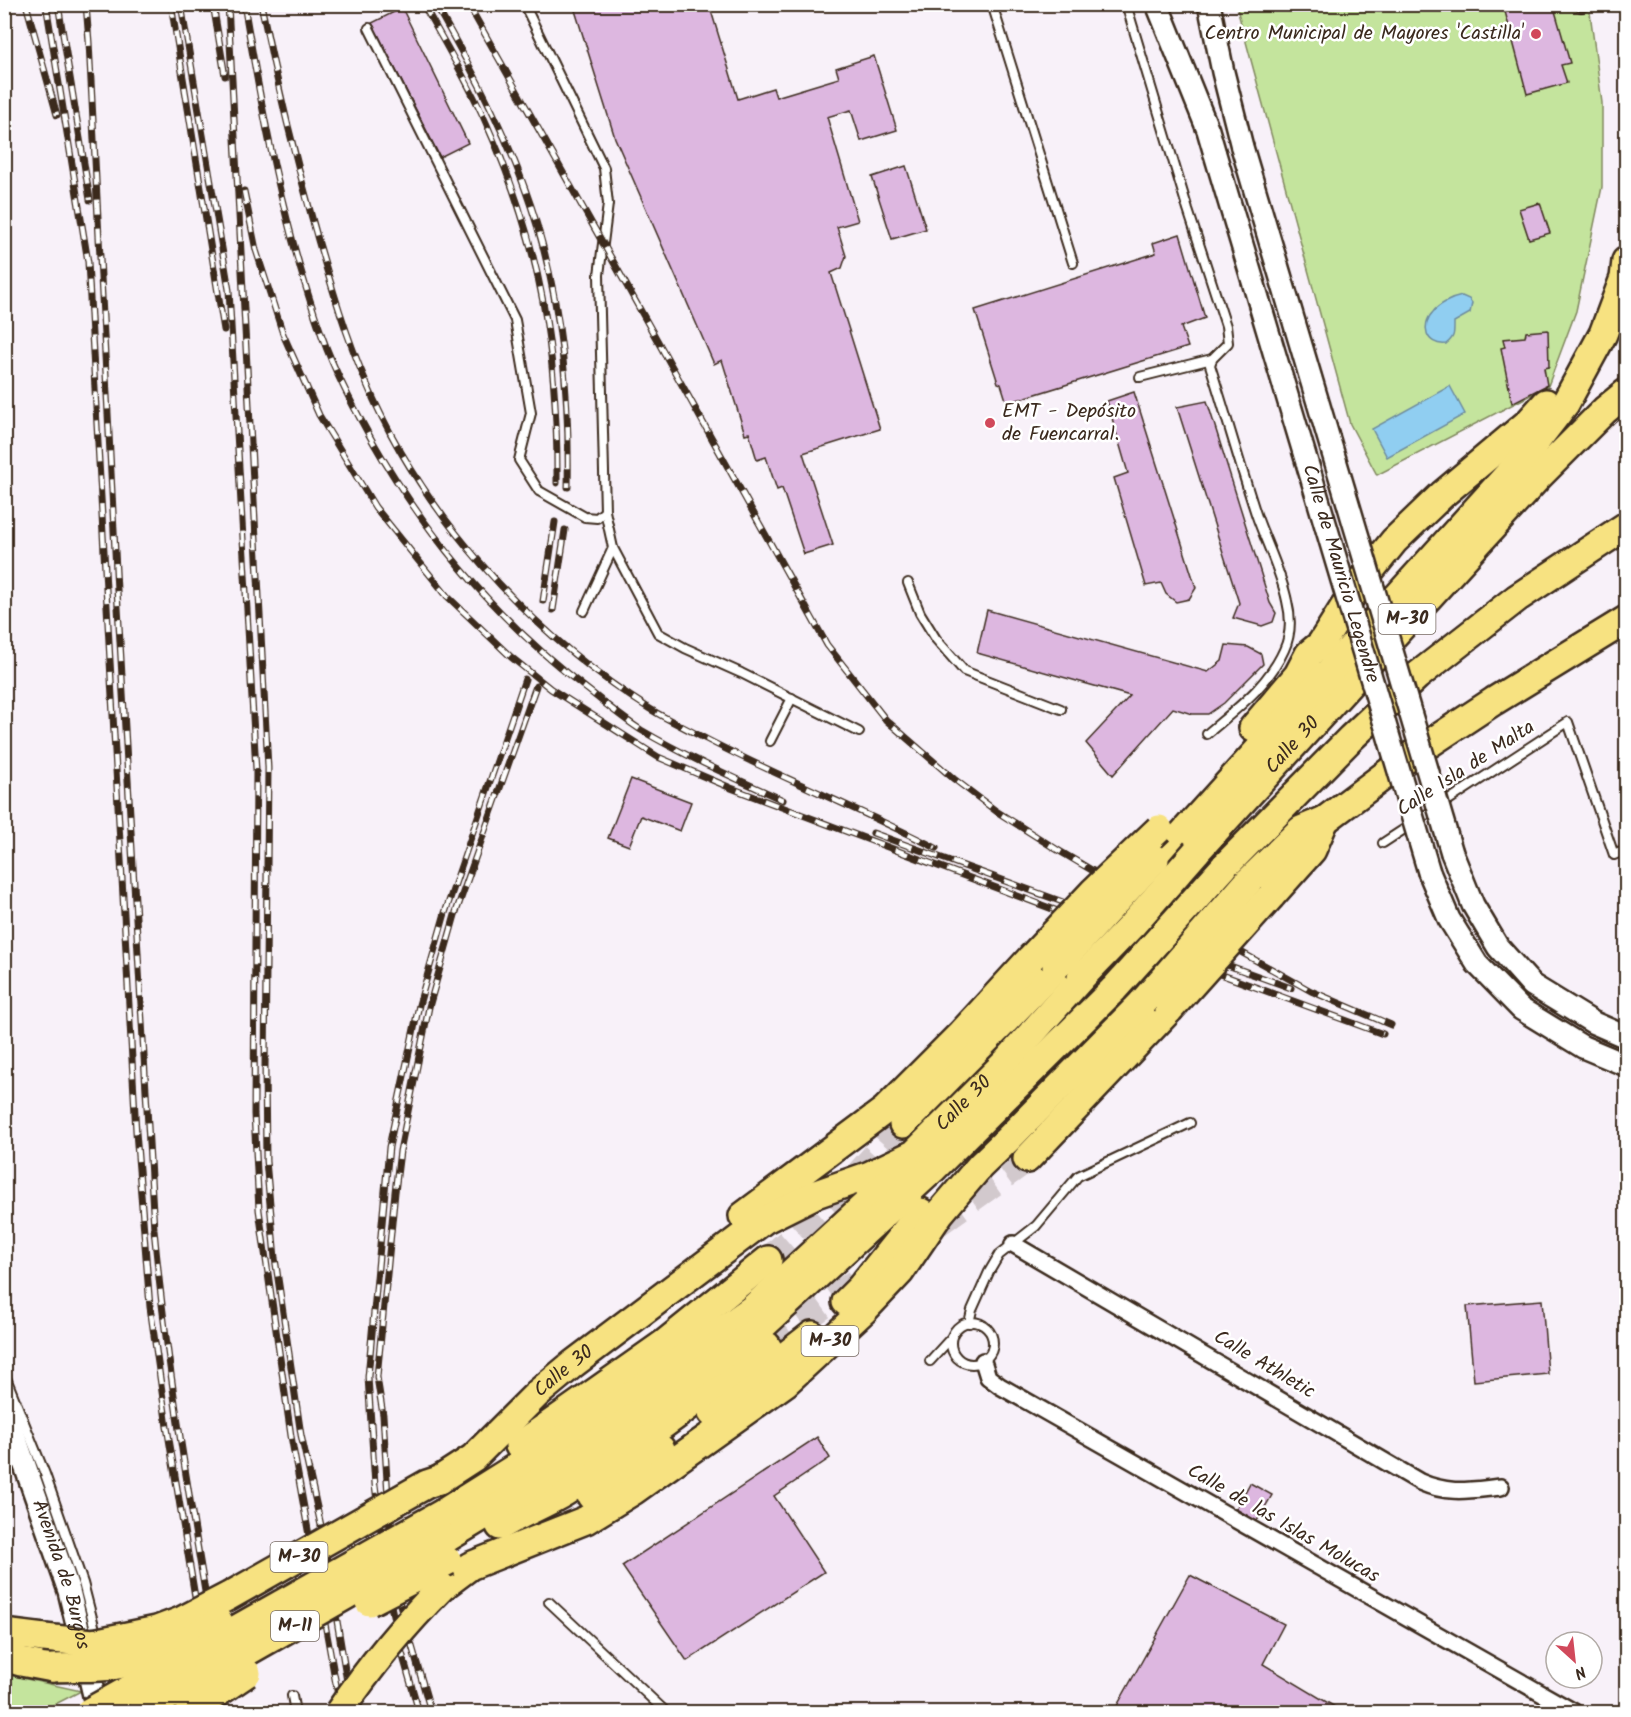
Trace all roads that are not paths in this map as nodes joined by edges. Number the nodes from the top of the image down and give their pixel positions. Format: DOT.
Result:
graph roads {
  1 [pos="524,4"];
  2 [pos="992,4"];
  3 [pos="1126,4"];
  4 [pos="1157,4"];
  5 [pos="1209,4"];
  6 [pos="369,28"];
  7 [pos="1626,242"];
  8 [pos="1626,261"];
  9 [pos="1073,263"];
  10 [pos="1212,359"];
  11 [pos="1140,376"];
  12 [pos="1626,393"];
  13 [pos="605,511"];
  14 [pos="1626,526"];
  15 [pos="613,548"];
  16 [pos="908,583"];
  17 [pos="584,611"];
  18 [pos="1626,620"];
  19 [pos="1626,630"];
  20 [pos="1598,638"];
  21 [pos="792,699"];
  22 [pos="1061,709"];
  23 [pos="859,732"];
  24 [pos="1207,734"];
  25 [pos="770,741"];
  26 [pos="1325,820"];
  27 [pos="1175,839"];
  28 [pos="1383,843"];
  29 [pos="1626,850"];
  30 [pos="1236,874"];
  31 [pos="1043,962"];
  32 [pos="1129,995"];
  33 [pos="1626,1037"];
  34 [pos="1626,1065"];
  35 [pos="1190,1123"];
  36 [pos="903,1124"];
  37 [pos="914,1154"];
  38 [pos="1027,1159"];
  39 [pos="1013,1244"];
  40 [pos="768,1260"];
  41 [pos="969,1323"];
  42 [pos="951,1338"];
  43 [pos="767,1346"];
  44 [pos="930,1361"];
  45 [pos="983,1361"];
  46 [pos="4,1373"];
  47 [pos="548,1384"];
  48 [pos="6,1415"];
  49 [pos="1501,1487"];
  50 [pos="447,1524"];
  51 [pos="549,1602"];
  52 [pos="4,1633"];
  53 [pos="100,1651"];
  54 [pos="50,1655"];
  55 [pos="9,1658"];
  56 [pos="103,1661"];
  57 [pos="105,1671"];
  58 [pos="159,1673"];
  59 [pos="110,1692"];
  60 [pos="292,1696"];
  61 [pos="90,1713"];
  62 [pos="98,1713"];
  63 [pos="114,1713"];
  64 [pos="141,1713"];
  65 [pos="189,1713"];
  66 [pos="296,1713"];
  67 [pos="339,1713"];
  68 [pos="666,1713"];
  69 [pos="1574,1713"];
  1 -- 13 [label="lane"];
  2 -- 9 [label="lane"];
  3 -- 10 [label="lane"];
  4 -- 34 [label="street, Calle de Mauricio Legendre, bridge"];
  5 -- 33 [label="street, Calle de Mauricio Legendre, bridge"];
  6 -- 13 [label="lane, bridge"];
  7 -- 27 [label="highway"];
  8 -- 27 [label="highway"];
  10 -- 11 [label="lane"];
  10 -- 24 [label="lane"];
  12 -- 27 [label="highway, Calle 30 / M-30"];
  13 -- 15 [label="lane"];
  14 -- 30 [label="highway"];
  15 -- 17 [label="lane"];
  15 -- 21 [label="lane"];
  16 -- 22 [label="lane"];
  18 -- 20 [label="highway, Calle 30 / M-30"];
  19 -- 20 [label="highway"];
  20 -- 26 [label="highway, Calle 30 / M-30"];
  21 -- 23 [label="lane"];
  21 -- 25 [label="lane"];
  26 -- 30 [label="highway, Calle 30 / M-30"];
  26 -- 38 [label="highway, bridge"];
  27 -- 31 [label="highway, bridge"];
  27 -- 31 [label="highway, bridge"];
  27 -- 37 [label="highway, Calle 30 / M-30, bridge"];
  28 -- 29 [label="lane, Calle Isla de Malta"];
  30 -- 32 [label="highway, Calle 30 / M-30, bridge"];
  31 -- 36 [label="highway"];
  31 -- 47 [label="highway"];
  32 -- 50 [label="highway"];
  32 -- 50 [label="highway, Calle 30 / M-30"];
  35 -- 39 [label="lane"];
  37 -- 47 [label="highway, Calle 30 / M-30"];
  37 -- 50 [label="highway"];
  39 -- 41 [label="lane"];
  39 -- 49 [label="street, Calle Athletic"];
  40 -- 50 [label="highway"];
  41 -- 42 [label="lane"];
  41 -- 45 [label="lane"];
  42 -- 44 [label="lane"];
  42 -- 45 [label="lane"];
  43 -- 50 [label="highway"];
  45 -- 69 [label="street, Calle de las Islas Molucas"];
  46 -- 53 [label="lane"];
  47 -- 50 [label="highway, Calle 30 / M-30"];
  48 -- 62 [label="street, Avenida de Burgos"];
  50 -- 54 [label="highway, Calle 30 / M-30, bridge"];
  50 -- 54 [label="highway"];
  50 -- 58 [label="highway, bridge"];
  50 -- 58 [label="highway, bridge"];
  50 -- 64 [label="highway, M-11, bridge"];
  50 -- 65 [label="highway, bridge"];
  50 -- 67 [label="highway, Calle 30 / M-30, bridge"];
  51 -- 68 [label="lane"];
  52 -- 54 [label="highway, M-30"];
  54 -- 55 [label="highway"];
  56 -- 57 [label="lane"];
  58 -- 61 [label="highway, bridge"];
  59 -- 63 [label="lane"];
  60 -- 66 [label="lane"];
}
